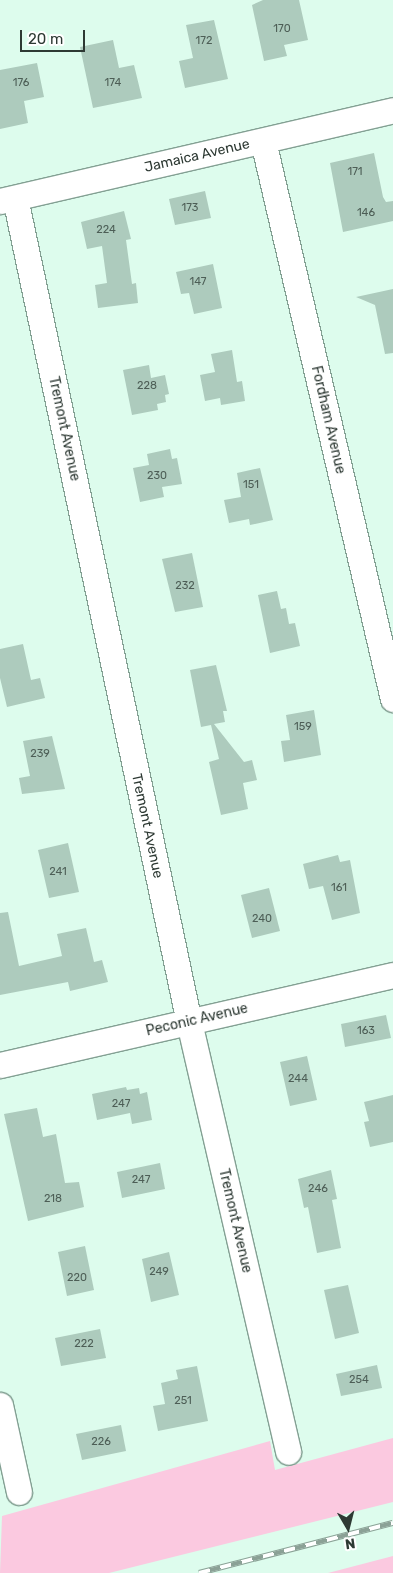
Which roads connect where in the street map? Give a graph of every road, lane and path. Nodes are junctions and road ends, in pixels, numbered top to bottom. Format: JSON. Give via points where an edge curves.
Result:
{"nodes":[{"id":1,"x":393,"y":110,"type":"edge"},
{"id":2,"x":263,"y":141,"type":"junction"},
{"id":3,"x":8,"y":199,"type":"edge"},
{"id":4,"x":393,"y":699,"type":"edge"},
{"id":5,"x":393,"y":975,"type":"edge"},
{"id":6,"x":189,"y":1022,"type":"junction"},
{"id":7,"x":0,"y":1065,"type":"edge"},
{"id":8,"x":0,"y":1405,"type":"edge"},
{"id":9,"x":288,"y":1452,"type":"dead end"},
{"id":10,"x":19,"y":1492,"type":"dead end"}],
"edges":[{"from":1,"to":2,"type":"street","name":"Jamaica Avenue"},
{"from":2,"to":3,"type":"street","name":"Jamaica Avenue"},
{"from":2,"to":4,"type":"street","name":"Fordham Avenue"},
{"from":3,"to":6,"type":"street","name":"Tremont Avenue"},
{"from":5,"to":6,"type":"street","name":"Peconic Avenue"},
{"from":6,"to":7,"type":"street","name":"Peconic Avenue"},
{"from":6,"to":9,"type":"street","name":"Tremont Avenue"},
{"from":8,"to":10,"type":"street"}]}
